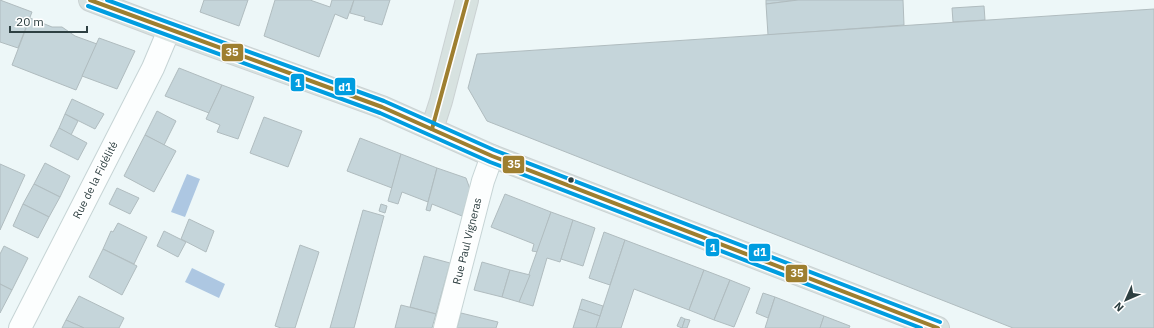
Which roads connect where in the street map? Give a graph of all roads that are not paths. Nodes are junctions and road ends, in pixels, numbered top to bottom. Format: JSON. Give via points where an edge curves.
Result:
{"nodes":[{"id":1,"x":90,"y":0,"type":"edge"},
{"id":2,"x":467,"y":0,"type":"edge"},
{"id":3,"x":169,"y":30,"type":"junction"},
{"id":4,"x":432,"y":129,"type":"junction"},
{"id":5,"x":492,"y":156,"type":"junction"},
{"id":6,"x":20,"y":328,"type":"edge"},
{"id":7,"x":445,"y":328,"type":"edge"},
{"id":8,"x":938,"y":328,"type":"edge"}],
"edges":[{"from":1,"to":3,"type":"main road"},
{"from":2,"to":4,"type":"main road"},
{"from":3,"to":4,"type":"main road","via":[[382,107]]},
{"from":3,"to":6,"type":"street","name":"Rue de la Fidélité","via":[[153,68]]},
{"from":4,"to":5,"type":"main road"},
{"from":5,"to":7,"type":"street","name":"Rue Paul Vigneras","via":[[483,180]]},
{"from":5,"to":8,"type":"main road"}]}
